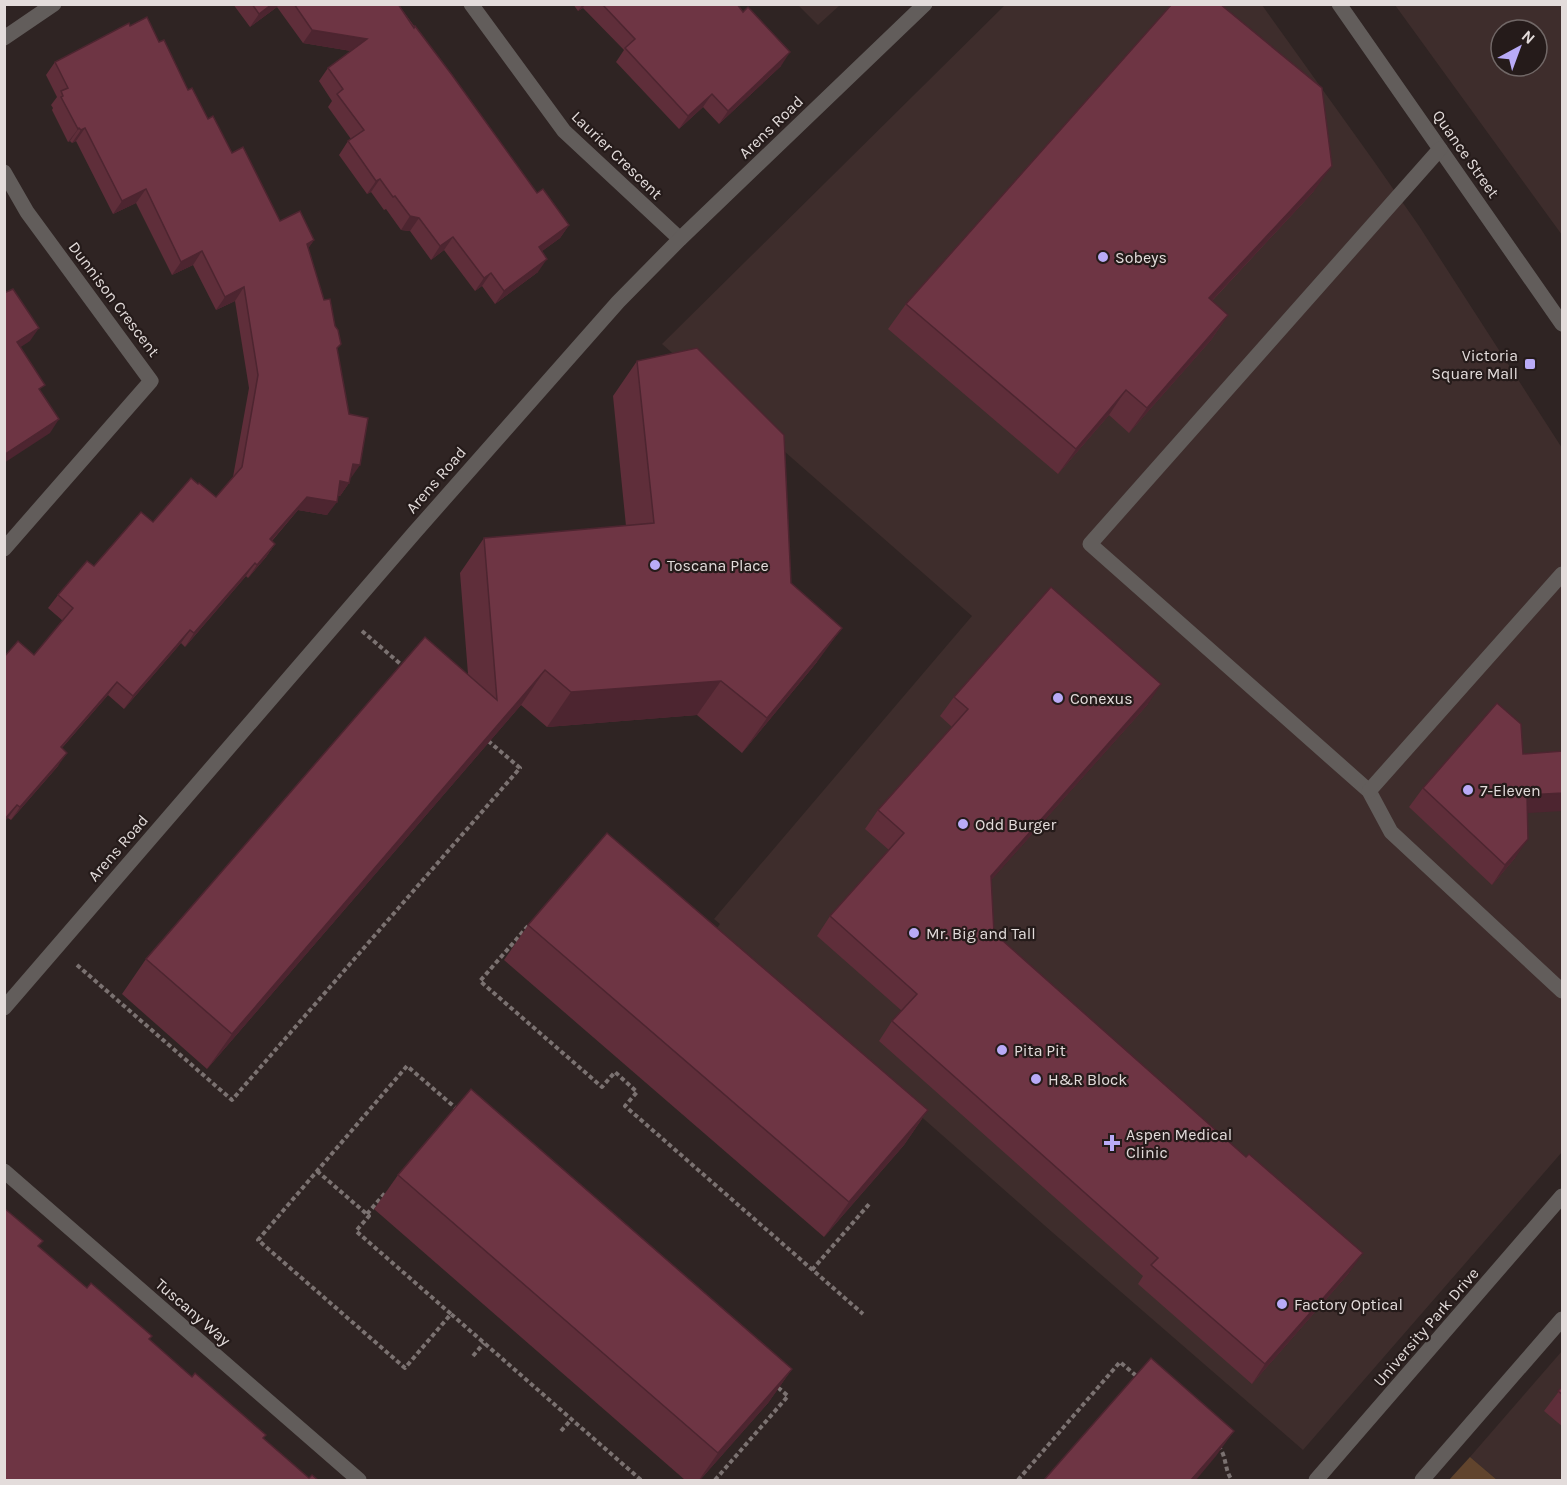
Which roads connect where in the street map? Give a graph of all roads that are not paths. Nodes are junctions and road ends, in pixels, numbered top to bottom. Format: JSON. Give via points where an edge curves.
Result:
{"nodes":[{"id":1,"x":54,"y":4,"type":"edge"},
{"id":2,"x":471,"y":4,"type":"edge"},
{"id":3,"x":925,"y":4,"type":"edge"},
{"id":4,"x":1339,"y":4,"type":"edge"},
{"id":5,"x":4,"y":38,"type":"edge"},
{"id":6,"x":1440,"y":149,"type":"junction"},
{"id":7,"x":4,"y":172,"type":"edge"},
{"id":8,"x":680,"y":239,"type":"junction"},
{"id":9,"x":1563,"y":324,"type":"edge"},
{"id":10,"x":4,"y":549,"type":"edge"},
{"id":11,"x":1563,"y":574,"type":"edge"},
{"id":12,"x":1369,"y":791,"type":"junction"},
{"id":13,"x":1563,"y":991,"type":"edge"},
{"id":14,"x":4,"y":1008,"type":"edge"},
{"id":15,"x":4,"y":1171,"type":"edge"},
{"id":16,"x":1563,"y":1196,"type":"edge"},
{"id":17,"x":1563,"y":1319,"type":"edge"},
{"id":18,"x":359,"y":1480,"type":"edge"},
{"id":19,"x":1316,"y":1480,"type":"edge"},
{"id":20,"x":1422,"y":1480,"type":"edge"}],
"edges":[{"from":1,"to":5,"type":"street"},
{"from":2,"to":8,"type":"street","name":"Laurier Crescent","via":[[564,131]]},
{"from":3,"to":8,"type":"street","name":"Arens Road"},
{"from":4,"to":6,"type":"street","name":"Quance Street"},
{"from":6,"to":9,"type":"street","name":"Quance Street"},
{"from":6,"to":12,"type":"street","via":[[1090,544]]},
{"from":7,"to":10,"type":"street","name":"Dunnison Crescent","via":[[27,212],[152,381]]},
{"from":8,"to":14,"type":"street","name":"Arens Road","via":[[618,302]]},
{"from":11,"to":12,"type":"street"},
{"from":12,"to":13,"type":"street","via":[[1391,832]]},
{"from":15,"to":18,"type":"street","name":"Tuscany Way"},
{"from":16,"to":19,"type":"street","name":"University Park Drive"},
{"from":17,"to":20,"type":"street"}]}
